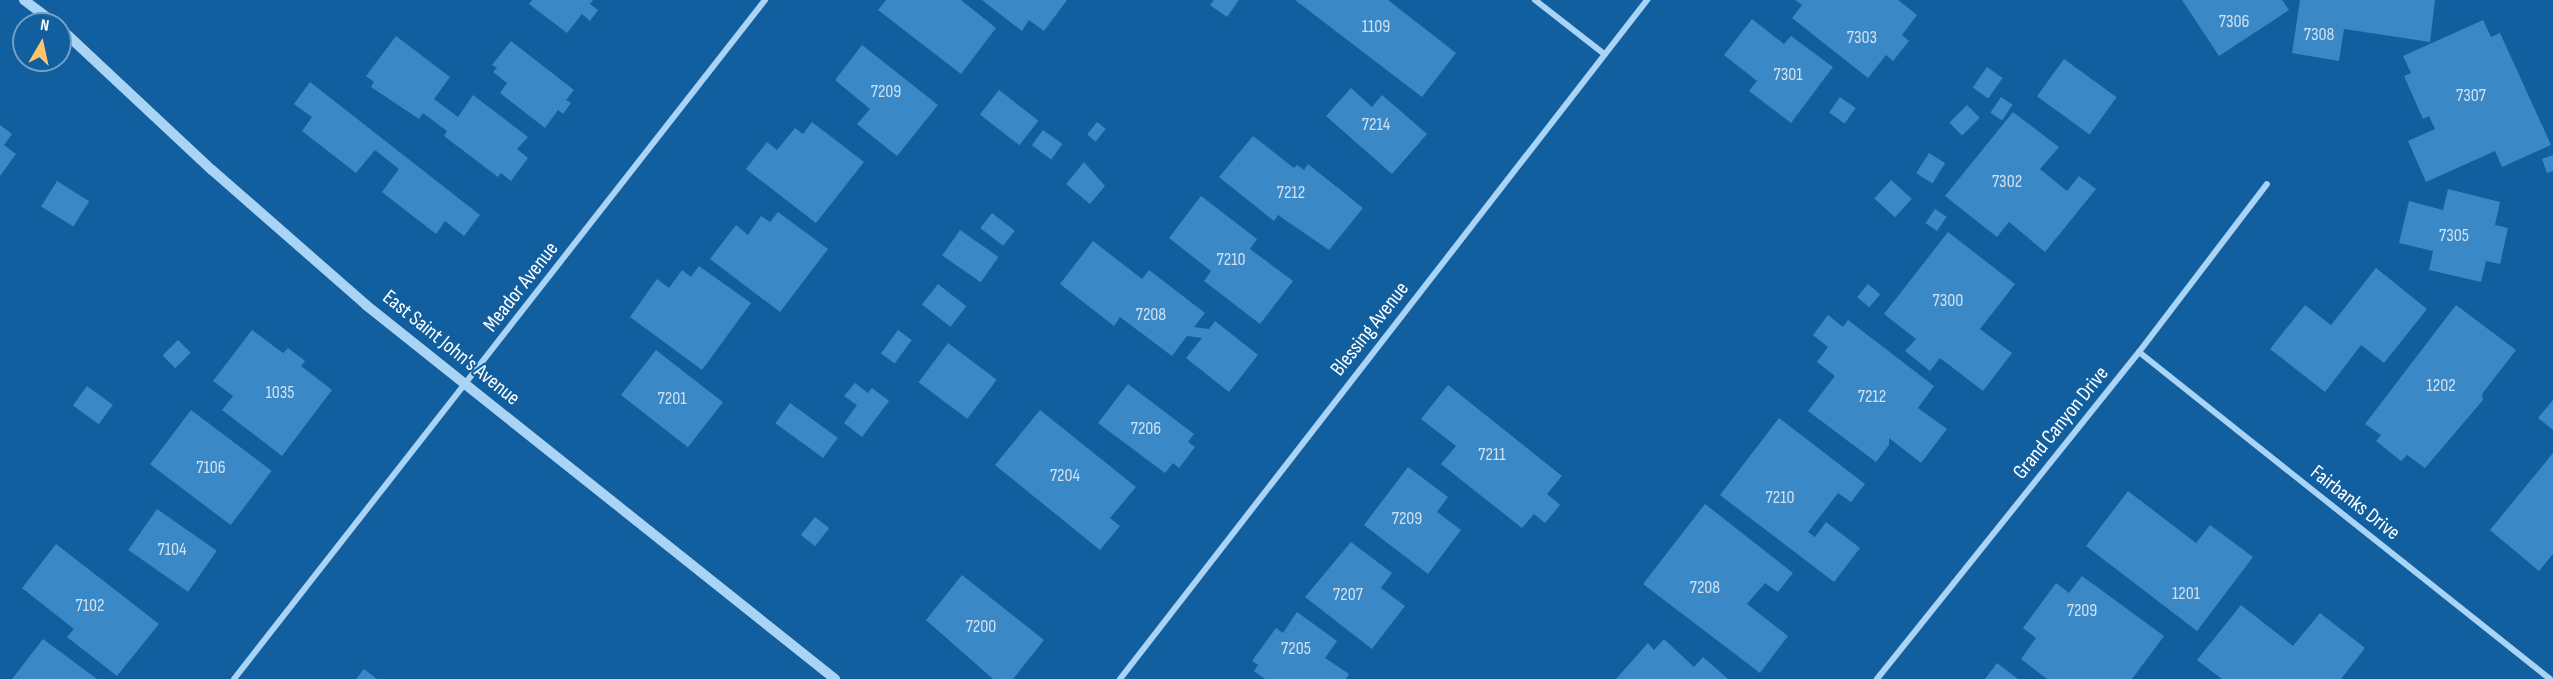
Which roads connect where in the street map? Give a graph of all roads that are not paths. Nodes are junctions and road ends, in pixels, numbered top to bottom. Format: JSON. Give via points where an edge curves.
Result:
{"nodes":[{"id":1,"x":24,"y":0,"type":"edge"},
{"id":2,"x":765,"y":0,"type":"edge"},
{"id":3,"x":1535,"y":0,"type":"edge"},
{"id":4,"x":1647,"y":0,"type":"edge"},
{"id":5,"x":40,"y":12,"type":"edge"},
{"id":6,"x":72,"y":39,"type":"edge"},
{"id":7,"x":1604,"y":54,"type":"junction"},
{"id":8,"x":2267,"y":184,"type":"dead end"},
{"id":9,"x":2139,"y":352,"type":"junction"},
{"id":10,"x":466,"y":384,"type":"junction"},
{"id":11,"x":234,"y":679,"type":"edge"},
{"id":12,"x":835,"y":679,"type":"edge"},
{"id":13,"x":1120,"y":679,"type":"edge"},
{"id":14,"x":1877,"y":679,"type":"edge"},
{"id":15,"x":2550,"y":679,"type":"edge"}],
"edges":[{"from":1,"to":5,"type":"street"},
{"from":2,"to":10,"type":"street","name":"Meador Avenue"},
{"from":3,"to":7,"type":"street"},
{"from":4,"to":7,"type":"street","name":"Blessing Avenue"},
{"from":6,"to":10,"type":"street","name":"East Saint John's Avenue","via":[[212,170],[366,305]]},
{"from":7,"to":13,"type":"street","name":"Blessing Avenue"},
{"from":8,"to":9,"type":"street","name":"Grand Canyon Drive"},
{"from":9,"to":14,"type":"street","name":"Grand Canyon Drive"},
{"from":9,"to":15,"type":"street","name":"Fairbanks Drive"},
{"from":10,"to":11,"type":"street","name":"Meador Avenue"},
{"from":10,"to":12,"type":"street","name":"East Saint John's Avenue"}]}
